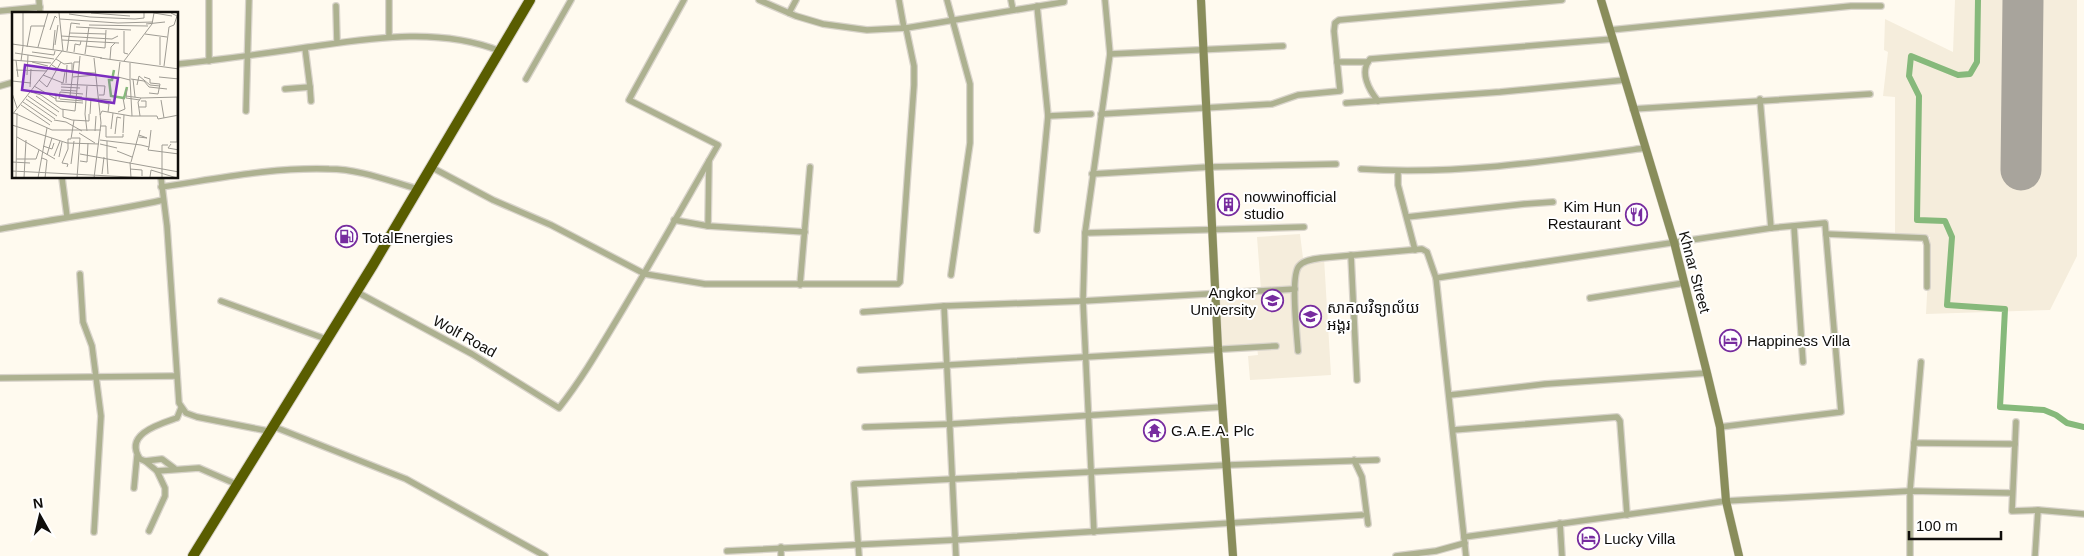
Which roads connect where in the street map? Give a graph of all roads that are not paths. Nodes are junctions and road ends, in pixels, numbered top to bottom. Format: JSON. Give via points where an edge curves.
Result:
{"nodes":[{"id":1,"x":40,"y":0,"type":"edge"},
{"id":2,"x":209,"y":0,"type":"edge"},
{"id":3,"x":249,"y":0,"type":"edge"},
{"id":4,"x":388,"y":0,"type":"edge"},
{"id":5,"x":530,"y":0,"type":"edge"},
{"id":6,"x":684,"y":0,"type":"edge"},
{"id":7,"x":759,"y":0,"type":"edge"},
{"id":8,"x":796,"y":0,"type":"edge"},
{"id":9,"x":899,"y":0,"type":"edge"},
{"id":10,"x":947,"y":0,"type":"edge"},
{"id":11,"x":1011,"y":0,"type":"edge"},
{"id":12,"x":1064,"y":0,"type":"edge"},
{"id":13,"x":1105,"y":0,"type":"edge"},
{"id":14,"x":1201,"y":0,"type":"edge"},
{"id":15,"x":1562,"y":0,"type":"edge"},
{"id":16,"x":1601,"y":0,"type":"edge"},
{"id":17,"x":567,"y":1,"type":"edge"},
{"id":18,"x":1490,"y":3,"type":"edge"},
{"id":19,"x":336,"y":6,"type":"dead end"},
{"id":20,"x":1038,"y":6,"type":"junction"},
{"id":21,"x":1881,"y":6,"type":"dead end"},
{"id":22,"x":0,"y":10,"type":"edge"},
{"id":23,"x":40,"y":10,"type":"edge"},
{"id":24,"x":1013,"y":10,"type":"junction"},
{"id":25,"x":789,"y":13,"type":"junction"},
{"id":26,"x":951,"y":19,"type":"junction"},
{"id":27,"x":905,"y":28,"type":"junction"},
{"id":28,"x":1610,"y":30,"type":"junction"},
{"id":29,"x":390,"y":37,"type":"junction"},
{"id":30,"x":1612,"y":39,"type":"junction"},
{"id":31,"x":337,"y":42,"type":"junction"},
{"id":32,"x":1283,"y":46,"type":"dead end"},
{"id":33,"x":305,"y":48,"type":"junction"},
{"id":34,"x":1204,"y":50,"type":"junction"},
{"id":35,"x":500,"y":51,"type":"junction"},
{"id":36,"x":1110,"y":54,"type":"junction"},
{"id":37,"x":247,"y":56,"type":"junction"},
{"id":38,"x":209,"y":61,"type":"junction"},
{"id":39,"x":1337,"y":62,"type":"junction"},
{"id":40,"x":1368,"y":62,"type":"junction"},
{"id":41,"x":179,"y":64,"type":"edge"},
{"id":42,"x":526,"y":79,"type":"dead end"},
{"id":43,"x":1625,"y":80,"type":"junction"},
{"id":44,"x":310,"y":87,"type":"junction"},
{"id":45,"x":285,"y":89,"type":"dead end"},
{"id":46,"x":1870,"y":94,"type":"dead end"},
{"id":47,"x":1760,"y":100,"type":"junction"},
{"id":48,"x":311,"y":101,"type":"dead end"},
{"id":49,"x":1378,"y":101,"type":"junction"},
{"id":50,"x":1346,"y":103,"type":"dead end"},
{"id":51,"x":1633,"y":108,"type":"junction"},
{"id":52,"x":1207,"y":109,"type":"junction"},
{"id":53,"x":246,"y":111,"type":"dead end"},
{"id":54,"x":1092,"y":114,"type":"dead end"},
{"id":55,"x":1101,"y":114,"type":"junction"},
{"id":56,"x":1048,"y":116,"type":"junction"},
{"id":57,"x":1645,"y":148,"type":"junction"},
{"id":58,"x":709,"y":160,"type":"junction"},
{"id":59,"x":1336,"y":164,"type":"dead end"},
{"id":60,"x":431,"y":167,"type":"junction"},
{"id":61,"x":1210,"y":167,"type":"junction"},
{"id":62,"x":810,"y":168,"type":"dead end"},
{"id":63,"x":1361,"y":169,"type":"dead end"},
{"id":64,"x":1398,"y":172,"type":"junction"},
{"id":65,"x":1092,"y":174,"type":"junction"},
{"id":66,"x":62,"y":179,"type":"edge"},
{"id":67,"x":160,"y":179,"type":"edge"},
{"id":68,"x":161,"y":187,"type":"junction"},
{"id":69,"x":418,"y":189,"type":"junction"},
{"id":70,"x":163,"y":200,"type":"junction"},
{"id":71,"x":1553,"y":202,"type":"dead end"},
{"id":72,"x":67,"y":216,"type":"junction"},
{"id":73,"x":1407,"y":217,"type":"junction"},
{"id":74,"x":674,"y":220,"type":"junction"},
{"id":75,"x":708,"y":226,"type":"junction"},
{"id":76,"x":1794,"y":227,"type":"junction"},
{"id":77,"x":1304,"y":228,"type":"dead end"},
{"id":78,"x":1771,"y":228,"type":"junction"},
{"id":79,"x":0,"y":229,"type":"edge"},
{"id":80,"x":1212,"y":229,"type":"junction"},
{"id":81,"x":1037,"y":230,"type":"dead end"},
{"id":82,"x":805,"y":232,"type":"junction"},
{"id":83,"x":1085,"y":233,"type":"junction"},
{"id":84,"x":1826,"y":234,"type":"junction"},
{"id":85,"x":1674,"y":242,"type":"junction"},
{"id":86,"x":1415,"y":250,"type":"junction"},
{"id":87,"x":1351,"y":255,"type":"junction"},
{"id":88,"x":80,"y":274,"type":"dead end"},
{"id":89,"x":645,"y":274,"type":"junction"},
{"id":90,"x":951,"y":275,"type":"dead end"},
{"id":91,"x":1436,"y":278,"type":"junction"},
{"id":92,"x":1684,"y":283,"type":"junction"},
{"id":93,"x":800,"y":285,"type":"junction"},
{"id":94,"x":1927,"y":287,"type":"dead end"},
{"id":95,"x":1295,"y":289,"type":"junction"},
{"id":96,"x":355,"y":292,"type":"junction"},
{"id":97,"x":1216,"y":293,"type":"junction"},
{"id":98,"x":1590,"y":298,"type":"dead end"},
{"id":99,"x":222,"y":301,"type":"dead end"},
{"id":100,"x":1083,"y":301,"type":"junction"},
{"id":101,"x":944,"y":306,"type":"junction"},
{"id":102,"x":863,"y":312,"type":"dead end"},
{"id":103,"x":326,"y":339,"type":"junction"},
{"id":104,"x":1276,"y":346,"type":"dead end"},
{"id":105,"x":1218,"y":348,"type":"junction"},
{"id":106,"x":1298,"y":351,"type":"dead end"},
{"id":107,"x":1084,"y":355,"type":"junction"},
{"id":108,"x":1803,"y":362,"type":"dead end"},
{"id":109,"x":1921,"y":362,"type":"dead end"},
{"id":110,"x":948,"y":364,"type":"junction"},
{"id":111,"x":860,"y":370,"type":"dead end"},
{"id":112,"x":1707,"y":373,"type":"junction"},
{"id":113,"x":96,"y":376,"type":"junction"},
{"id":114,"x":176,"y":376,"type":"junction"},
{"id":115,"x":0,"y":378,"type":"edge"},
{"id":116,"x":1358,"y":380,"type":"dead end"},
{"id":117,"x":1450,"y":395,"type":"junction"},
{"id":118,"x":181,"y":408,"type":"junction"},
{"id":119,"x":1222,"y":408,"type":"junction"},
{"id":120,"x":1087,"y":416,"type":"junction"},
{"id":121,"x":2016,"y":422,"type":"dead end"},
{"id":122,"x":951,"y":424,"type":"junction"},
{"id":123,"x":866,"y":427,"type":"dead end"},
{"id":124,"x":1720,"y":427,"type":"junction"},
{"id":125,"x":270,"y":428,"type":"junction"},
{"id":126,"x":1453,"y":430,"type":"junction"},
{"id":127,"x":1914,"y":443,"type":"junction"},
{"id":128,"x":2015,"y":444,"type":"junction"},
{"id":129,"x":138,"y":456,"type":"junction"},
{"id":130,"x":1354,"y":460,"type":"junction"},
{"id":131,"x":1377,"y":460,"type":"dead end"},
{"id":132,"x":145,"y":461,"type":"junction"},
{"id":133,"x":1228,"y":465,"type":"junction"},
{"id":134,"x":174,"y":468,"type":"junction"},
{"id":135,"x":157,"y":471,"type":"junction"},
{"id":136,"x":1091,"y":474,"type":"junction"},
{"id":137,"x":954,"y":479,"type":"junction"},
{"id":138,"x":236,"y":484,"type":"junction"},
{"id":139,"x":134,"y":488,"type":"dead end"},
{"id":140,"x":1910,"y":491,"type":"junction"},
{"id":141,"x":2012,"y":493,"type":"junction"},
{"id":142,"x":1726,"y":501,"type":"junction"},
{"id":143,"x":2038,"y":510,"type":"junction"},
{"id":144,"x":2084,"y":514,"type":"edge"},
{"id":145,"x":1362,"y":515,"type":"dead end"},
{"id":146,"x":1627,"y":516,"type":"junction"},
{"id":147,"x":1231,"y":523,"type":"junction"},
{"id":148,"x":1560,"y":523,"type":"junction"},
{"id":149,"x":1368,"y":524,"type":"dead end"},
{"id":150,"x":148,"y":531,"type":"dead end"},
{"id":151,"x":94,"y":532,"type":"dead end"},
{"id":152,"x":1094,"y":532,"type":"junction"},
{"id":153,"x":956,"y":540,"type":"junction"},
{"id":154,"x":1464,"y":540,"type":"junction"},
{"id":155,"x":858,"y":543,"type":"junction"},
{"id":156,"x":781,"y":548,"type":"junction"},
{"id":157,"x":727,"y":550,"type":"dead end"},
{"id":158,"x":193,"y":556,"type":"edge"},
{"id":159,"x":545,"y":556,"type":"edge"},
{"id":160,"x":781,"y":556,"type":"edge"},
{"id":161,"x":859,"y":556,"type":"edge"},
{"id":162,"x":956,"y":556,"type":"edge"},
{"id":163,"x":1233,"y":556,"type":"edge"},
{"id":164,"x":1396,"y":556,"type":"edge"},
{"id":165,"x":1466,"y":556,"type":"edge"},
{"id":166,"x":1562,"y":556,"type":"edge"},
{"id":167,"x":1739,"y":556,"type":"edge"},
{"id":168,"x":1910,"y":556,"type":"edge"},
{"id":169,"x":2035,"y":556,"type":"edge"}],
"edges":[{"from":1,"to":23,"type":"street"},
{"from":2,"to":38,"type":"street"},
{"from":3,"to":37,"type":"street"},
{"from":4,"to":29,"type":"street"},
{"from":5,"to":35,"type":"highway"},
{"from":6,"to":58,"type":"street","via":[[629,100],[718,145]]},
{"from":7,"to":25,"type":"street"},
{"from":8,"to":25,"type":"street"},
{"from":9,"to":27,"type":"street"},
{"from":10,"to":26,"type":"street"},
{"from":11,"to":24,"type":"street"},
{"from":12,"to":20,"type":"street"},
{"from":13,"to":36,"type":"street"},
{"from":14,"to":34,"type":"street"},
{"from":15,"to":18,"type":"street"},
{"from":16,"to":28,"type":"street","name":"Khnar Street"},
{"from":17,"to":42,"type":"street"},
{"from":18,"to":39,"type":"street","via":[[1339,20],[1334,30]]},
{"from":19,"to":31,"type":"street"},
{"from":20,"to":24,"type":"street"},
{"from":20,"to":56,"type":"street"},
{"from":21,"to":28,"type":"street","via":[[1851,6]]},
{"from":22,"to":23,"type":"street"},
{"from":24,"to":26,"type":"street"},
{"from":25,"to":27,"type":"street","via":[[823,24],[854,29]]},
{"from":26,"to":27,"type":"street"},
{"from":26,"to":90,"type":"street","via":[[970,84],[970,143]]},
{"from":27,"to":93,"type":"street","via":[[914,66],[914,85],[900,282]]},
{"from":28,"to":30,"type":"street","name":"Khnar Street"},
{"from":29,"to":31,"type":"street"},
{"from":29,"to":35,"type":"street","via":[[428,37],[480,43]]},
{"from":30,"to":40,"type":"street","via":[[1370,59]]},
{"from":30,"to":43,"type":"street","name":"Khnar Street"},
{"from":31,"to":33,"type":"street"},
{"from":32,"to":34,"type":"street"},
{"from":33,"to":37,"type":"street"},
{"from":33,"to":44,"type":"street"},
{"from":34,"to":36,"type":"street"},
{"from":34,"to":52,"type":"street"},
{"from":35,"to":60,"type":"highway"},
{"from":36,"to":55,"type":"street"},
{"from":37,"to":38,"type":"street"},
{"from":37,"to":53,"type":"street"},
{"from":38,"to":41,"type":"street"},
{"from":39,"to":40,"type":"street"},
{"from":39,"to":52,"type":"street","via":[[1340,91],[1298,95],[1272,104]]},
{"from":40,"to":49,"type":"street","via":[[1365,69],[1368,86]]},
{"from":43,"to":49,"type":"street"},
{"from":43,"to":51,"type":"street","name":"Khnar Street"},
{"from":44,"to":45,"type":"street"},
{"from":44,"to":48,"type":"street"},
{"from":46,"to":47,"type":"street"},
{"from":47,"to":51,"type":"street"},
{"from":47,"to":78,"type":"street"},
{"from":49,"to":50,"type":"street"},
{"from":51,"to":57,"type":"street","name":"Khnar Street"},
{"from":52,"to":55,"type":"street"},
{"from":52,"to":61,"type":"street"},
{"from":54,"to":56,"type":"street"},
{"from":55,"to":65,"type":"street"},
{"from":56,"to":81,"type":"street"},
{"from":57,"to":64,"type":"street","via":[[1564,159]]},
{"from":57,"to":85,"type":"street","name":"Khnar Street"},
{"from":58,"to":74,"type":"street"},
{"from":58,"to":75,"type":"street"},
{"from":59,"to":61,"type":"street"},
{"from":60,"to":69,"type":"highway"},
{"from":60,"to":89,"type":"street"},
{"from":61,"to":65,"type":"street"},
{"from":61,"to":80,"type":"street"},
{"from":62,"to":82,"type":"street"},
{"from":63,"to":64,"type":"street"},
{"from":64,"to":73,"type":"street","via":[[1398,185]]},
{"from":65,"to":83,"type":"street"},
{"from":66,"to":72,"type":"street"},
{"from":67,"to":68,"type":"street"},
{"from":68,"to":69,"type":"street","via":[[263,172],[329,169],[364,173]]},
{"from":68,"to":70,"type":"street"},
{"from":69,"to":96,"type":"highway"},
{"from":70,"to":72,"type":"street","via":[[119,210]]},
{"from":70,"to":114,"type":"street","via":[[168,232]]},
{"from":71,"to":73,"type":"street"},
{"from":72,"to":79,"type":"street"},
{"from":73,"to":86,"type":"street"},
{"from":74,"to":75,"type":"street"},
{"from":74,"to":89,"type":"street"},
{"from":75,"to":82,"type":"street"},
{"from":76,"to":78,"type":"street"},
{"from":76,"to":84,"type":"street","via":[[1825,223]]},
{"from":76,"to":108,"type":"street"},
{"from":77,"to":80,"type":"street"},
{"from":78,"to":85,"type":"street"},
{"from":80,"to":83,"type":"street"},
{"from":80,"to":97,"type":"street"},
{"from":82,"to":93,"type":"street"},
{"from":83,"to":100,"type":"street"},
{"from":84,"to":94,"type":"street","via":[[1924,238],[1927,245]]},
{"from":84,"to":124,"type":"street","via":[[1841,412]]},
{"from":85,"to":91,"type":"street"},
{"from":85,"to":92,"type":"street","name":"Khnar Street"},
{"from":86,"to":87,"type":"street"},
{"from":86,"to":91,"type":"street","via":[[1427,252]]},
{"from":87,"to":95,"type":"street","via":[[1306,261],[1296,272]]},
{"from":87,"to":116,"type":"street"},
{"from":88,"to":113,"type":"street","via":[[83,322],[92,346]]},
{"from":89,"to":93,"type":"street","via":[[705,284]]},
{"from":89,"to":96,"type":"street","name":"Wolf Road","via":[[578,384],[559,408],[472,354]]},
{"from":91,"to":117,"type":"street"},
{"from":92,"to":98,"type":"street"},
{"from":92,"to":112,"type":"street","name":"Khnar Street"},
{"from":95,"to":97,"type":"street"},
{"from":95,"to":106,"type":"street"},
{"from":96,"to":103,"type":"highway"},
{"from":97,"to":100,"type":"street"},
{"from":97,"to":105,"type":"street"},
{"from":99,"to":103,"type":"street"},
{"from":100,"to":101,"type":"street"},
{"from":100,"to":107,"type":"street"},
{"from":101,"to":102,"type":"street"},
{"from":101,"to":110,"type":"street"},
{"from":103,"to":125,"type":"highway"},
{"from":104,"to":105,"type":"street"},
{"from":105,"to":107,"type":"street"},
{"from":105,"to":119,"type":"street"},
{"from":107,"to":110,"type":"street"},
{"from":107,"to":120,"type":"street"},
{"from":109,"to":127,"type":"street"},
{"from":110,"to":111,"type":"street"},
{"from":110,"to":122,"type":"street"},
{"from":112,"to":117,"type":"street","via":[[1545,384]]},
{"from":112,"to":124,"type":"street","name":"Khnar Street"},
{"from":113,"to":114,"type":"street"},
{"from":113,"to":115,"type":"street"},
{"from":113,"to":151,"type":"street","via":[[101,430]]},
{"from":114,"to":118,"type":"street"},
{"from":117,"to":126,"type":"street"},
{"from":118,"to":125,"type":"street","via":[[197,417]]},
{"from":118,"to":129,"type":"street","via":[[177,418],[140,435],[137,440]]},
{"from":119,"to":120,"type":"street"},
{"from":119,"to":133,"type":"street"},
{"from":120,"to":122,"type":"street"},
{"from":120,"to":136,"type":"street"},
{"from":121,"to":128,"type":"street"},
{"from":122,"to":123,"type":"street"},
{"from":122,"to":137,"type":"street"},
{"from":124,"to":142,"type":"street","name":"Khnar Street"},
{"from":125,"to":138,"type":"highway"},
{"from":125,"to":159,"type":"street","via":[[406,479]]},
{"from":126,"to":146,"type":"street","via":[[1617,417],[1620,420]]},
{"from":126,"to":154,"type":"street"},
{"from":127,"to":128,"type":"street"},
{"from":127,"to":140,"type":"street"},
{"from":128,"to":141,"type":"street"},
{"from":129,"to":132,"type":"street"},
{"from":129,"to":139,"type":"street"},
{"from":130,"to":131,"type":"street"},
{"from":130,"to":133,"type":"street"},
{"from":130,"to":149,"type":"street","via":[[1362,477]]},
{"from":132,"to":134,"type":"street","via":[[162,459]]},
{"from":132,"to":135,"type":"street"},
{"from":133,"to":136,"type":"street"},
{"from":133,"to":147,"type":"street"},
{"from":134,"to":135,"type":"street"},
{"from":134,"to":138,"type":"street","via":[[199,468]]},
{"from":135,"to":150,"type":"street","via":[[165,496]]},
{"from":136,"to":137,"type":"street"},
{"from":136,"to":152,"type":"street"},
{"from":137,"to":153,"type":"street"},
{"from":137,"to":155,"type":"street","via":[[854,484]]},
{"from":138,"to":158,"type":"highway"},
{"from":140,"to":141,"type":"street"},
{"from":140,"to":142,"type":"street"},
{"from":140,"to":168,"type":"street"},
{"from":141,"to":143,"type":"street","via":[[2012,511]]},
{"from":142,"to":146,"type":"street"},
{"from":142,"to":167,"type":"street","name":"Khnar Street"},
{"from":143,"to":144,"type":"street"},
{"from":143,"to":169,"type":"street"},
{"from":145,"to":147,"type":"street"},
{"from":146,"to":148,"type":"street"},
{"from":147,"to":152,"type":"street"},
{"from":147,"to":163,"type":"street"},
{"from":148,"to":154,"type":"street"},
{"from":148,"to":166,"type":"street"},
{"from":152,"to":153,"type":"street"},
{"from":153,"to":155,"type":"street"},
{"from":153,"to":162,"type":"street"},
{"from":154,"to":164,"type":"street","via":[[1436,551]]},
{"from":154,"to":165,"type":"street"},
{"from":155,"to":156,"type":"street"},
{"from":155,"to":161,"type":"street"},
{"from":156,"to":157,"type":"street"},
{"from":156,"to":160,"type":"street"}]}
